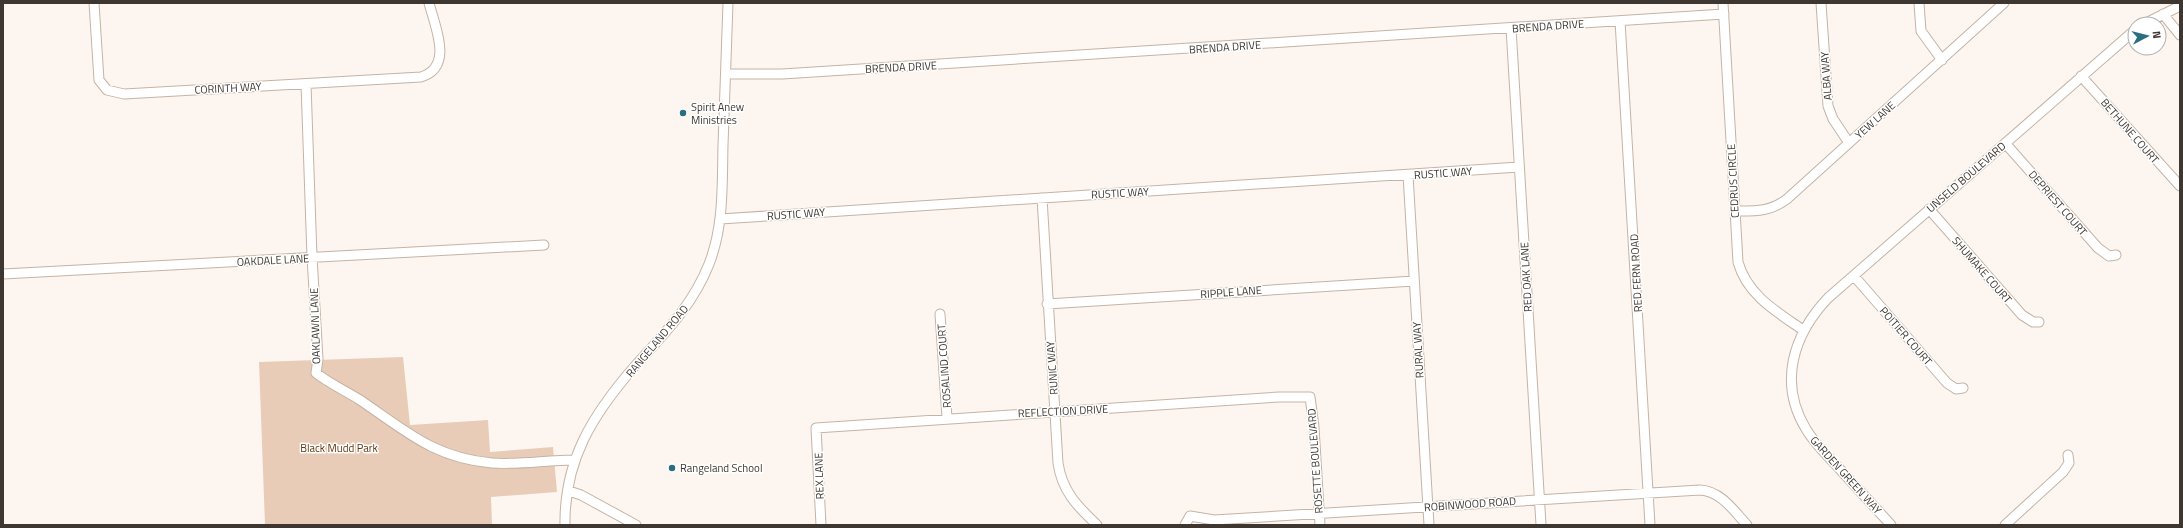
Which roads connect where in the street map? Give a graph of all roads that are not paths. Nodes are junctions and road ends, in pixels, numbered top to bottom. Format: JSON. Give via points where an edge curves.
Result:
{"nodes":[{"id":1,"x":94,"y":3,"type":"edge"},
{"id":2,"x":429,"y":3,"type":"edge"},
{"id":3,"x":728,"y":3,"type":"edge"},
{"id":4,"x":1723,"y":3,"type":"edge"},
{"id":5,"x":1821,"y":3,"type":"edge"},
{"id":6,"x":1919,"y":3,"type":"edge"},
{"id":7,"x":2004,"y":3,"type":"edge"},
{"id":8,"x":2180,"y":6,"type":"edge"},
{"id":9,"x":1724,"y":14,"type":"junction"},
{"id":10,"x":2163,"y":14,"type":"junction"},
{"id":11,"x":2159,"y":16,"type":"edge"},
{"id":12,"x":1620,"y":21,"type":"junction"},
{"id":13,"x":1511,"y":28,"type":"junction"},
{"id":14,"x":2180,"y":35,"type":"edge"},
{"id":15,"x":2127,"y":37,"type":"edge"},
{"id":16,"x":1942,"y":60,"type":"junction"},
{"id":17,"x":726,"y":74,"type":"junction"},
{"id":18,"x":2081,"y":76,"type":"junction"},
{"id":19,"x":306,"y":84,"type":"junction"},
{"id":20,"x":1849,"y":143,"type":"junction"},
{"id":21,"x":2005,"y":143,"type":"junction"},
{"id":22,"x":1519,"y":168,"type":"junction"},
{"id":23,"x":1408,"y":175,"type":"junction"},
{"id":24,"x":2180,"y":186,"type":"edge"},
{"id":25,"x":1042,"y":198,"type":"junction"},
{"id":26,"x":1929,"y":209,"type":"junction"},
{"id":27,"x":1735,"y":211,"type":"junction"},
{"id":28,"x":720,"y":219,"type":"junction"},
{"id":29,"x":544,"y":245,"type":"dead end"},
{"id":30,"x":2116,"y":255,"type":"dead end"},
{"id":31,"x":312,"y":257,"type":"junction"},
{"id":32,"x":3,"y":274,"type":"edge"},
{"id":33,"x":1854,"y":276,"type":"junction"},
{"id":34,"x":1414,"y":281,"type":"junction"},
{"id":35,"x":1047,"y":304,"type":"junction"},
{"id":36,"x":940,"y":314,"type":"dead end"},
{"id":37,"x":2040,"y":322,"type":"dead end"},
{"id":38,"x":1803,"y":330,"type":"junction"},
{"id":39,"x":1963,"y":388,"type":"dead end"},
{"id":40,"x":1310,"y":397,"type":"joint"},
{"id":41,"x":1054,"y":411,"type":"junction"},
{"id":42,"x":947,"y":418,"type":"junction"},
{"id":43,"x":816,"y":428,"type":"joint"},
{"id":44,"x":2068,"y":455,"type":"dead end"},
{"id":45,"x":574,"y":460,"type":"junction"},
{"id":46,"x":569,"y":491,"type":"junction"},
{"id":47,"x":1649,"y":494,"type":"junction"},
{"id":48,"x":1539,"y":500,"type":"junction"},
{"id":49,"x":1428,"y":507,"type":"junction"},
{"id":50,"x":1319,"y":513,"type":"junction"},
{"id":51,"x":565,"y":525,"type":"edge"},
{"id":52,"x":636,"y":525,"type":"edge"},
{"id":53,"x":821,"y":525,"type":"edge"},
{"id":54,"x":1097,"y":525,"type":"edge"},
{"id":55,"x":1186,"y":525,"type":"edge"},
{"id":56,"x":1320,"y":525,"type":"edge"},
{"id":57,"x":1429,"y":525,"type":"edge"},
{"id":58,"x":1541,"y":525,"type":"edge"},
{"id":59,"x":1650,"y":525,"type":"edge"},
{"id":60,"x":1747,"y":525,"type":"edge"},
{"id":61,"x":1891,"y":525,"type":"edge"},
{"id":62,"x":2005,"y":525,"type":"edge"}],
"edges":[{"from":1,"to":19,"type":"street","name":"CORINTH WAY","via":[[98,75],[104,86],[112,92],[124,94]]},
{"from":2,"to":19,"type":"street","name":"CORINTH WAY","via":[[441,50],[440,61],[427,75],[416,78]]},
{"from":3,"to":17,"type":"street","name":"RANGELAND ROAD"},
{"from":4,"to":9,"type":"street","name":"CEDRUS CIRCLE"},
{"from":5,"to":20,"type":"street","name":"ALBA WAY","via":[[1828,106],[1833,119]]},
{"from":6,"to":16,"type":"street","via":[[1921,31]]},
{"from":7,"to":16,"type":"street","name":"YEW LANE"},
{"from":8,"to":10,"type":"street"},
{"from":9,"to":12,"type":"street","name":"BRENDA DRIVE"},
{"from":9,"to":27,"type":"street","name":"CEDRUS CIRCLE"},
{"from":10,"to":11,"type":"street"},
{"from":10,"to":14,"type":"street"},
{"from":12,"to":13,"type":"street","name":"BRENDA DRIVE"},
{"from":12,"to":47,"type":"street","name":"RED FERN ROAD"},
{"from":13,"to":17,"type":"street","name":"BRENDA DRIVE","via":[[790,74]]},
{"from":13,"to":22,"type":"street","name":"RED OAK LANE"},
{"from":15,"to":18,"type":"street","name":"UNSELD BOULEVARD"},
{"from":16,"to":20,"type":"street","name":"YEW LANE"},
{"from":17,"to":28,"type":"street","name":"RANGELAND ROAD"},
{"from":18,"to":21,"type":"street","name":"UNSELD BOULEVARD"},
{"from":18,"to":24,"type":"street","name":"BETHUNE COURT"},
{"from":19,"to":31,"type":"street","name":"OAKLAWN LANE"},
{"from":20,"to":27,"type":"street","name":"YEW LANE","via":[[1782,203],[1763,211]]},
{"from":21,"to":26,"type":"street","name":"UNSELD BOULEVARD"},
{"from":21,"to":30,"type":"street","name":"DEPRIEST COURT","via":[[2098,248],[2109,256]]},
{"from":22,"to":23,"type":"street","name":"RUSTIC WAY"},
{"from":22,"to":48,"type":"street","name":"RED OAK LANE"},
{"from":23,"to":25,"type":"street","name":"RUSTIC WAY"},
{"from":23,"to":34,"type":"street","name":"RURAL WAY"},
{"from":25,"to":28,"type":"street","name":"RUSTIC WAY"},
{"from":25,"to":35,"type":"street","name":"RUNIC WAY"},
{"from":26,"to":33,"type":"street","name":"UNSELD BOULEVARD"},
{"from":26,"to":37,"type":"street","name":"SHUMAKE COURT","via":[[2022,315],[2033,322]]},
{"from":27,"to":38,"type":"street","name":"CEDRUS CIRCLE","via":[[1738,262],[1746,282],[1772,310]]},
{"from":28,"to":45,"type":"street","name":"RANGELAND ROAD","via":[[710,259],[695,293],[670,328],[606,402]]},
{"from":29,"to":31,"type":"street","name":"OAKDALE LANE"},
{"from":31,"to":32,"type":"street","name":"OAKDALE LANE"},
{"from":31,"to":45,"type":"street","name":"OAKLAWN LANE","via":[[318,359],[316,373],[422,443],[454,456],[486,462]]},
{"from":33,"to":38,"type":"street","name":"UNSELD BOULEVARD","via":[[1819,308]]},
{"from":33,"to":39,"type":"street","name":"POITIER COURT","via":[[1947,383],[1956,389]]},
{"from":34,"to":35,"type":"street","name":"RIPPLE LANE"},
{"from":34,"to":49,"type":"street","name":"RURAL WAY"},
{"from":35,"to":41,"type":"street","name":"RUNIC WAY"},
{"from":36,"to":42,"type":"street","name":"ROSALIND COURT"},
{"from":38,"to":61,"type":"street","name":"GARDEN GREEN WAY","via":[[1794,355],[1792,370],[1793,393],[1801,419],[1822,449]]},
{"from":40,"to":41,"type":"street","name":"REFLECTION DRIVE"},
{"from":40,"to":50,"type":"street","name":"ROSETTE BOULEVARD"},
{"from":41,"to":42,"type":"street","name":"REFLECTION DRIVE"},
{"from":41,"to":54,"type":"street","name":"RUNIC WAY","via":[[1061,478],[1073,502]]},
{"from":42,"to":43,"type":"street","name":"REFLECTION DRIVE"},
{"from":43,"to":53,"type":"street","name":"REX LANE"},
{"from":44,"to":62,"type":"street","via":[[2069,463],[2063,472]]},
{"from":45,"to":46,"type":"street","name":"RANGELAND ROAD"},
{"from":46,"to":51,"type":"street","name":"RANGELAND ROAD"},
{"from":46,"to":52,"type":"street"},
{"from":47,"to":48,"type":"street","name":"ROBINWOOD ROAD"},
{"from":47,"to":59,"type":"street","name":"RED FERN ROAD"},
{"from":47,"to":60,"type":"street","name":"ROBINWOOD ROAD","via":[[1700,490],[1712,492],[1727,503]]},
{"from":48,"to":49,"type":"street","name":"ROBINWOOD ROAD"},
{"from":48,"to":58,"type":"street","name":"RED OAK LANE"},
{"from":49,"to":50,"type":"street","name":"ROBINWOOD ROAD"},
{"from":49,"to":57,"type":"street","name":"RURAL WAY"},
{"from":50,"to":55,"type":"street","name":"ROBINWOOD ROAD","via":[[1214,520],[1190,516]]},
{"from":50,"to":56,"type":"street","name":"ROSETTE BOULEVARD"}]}
